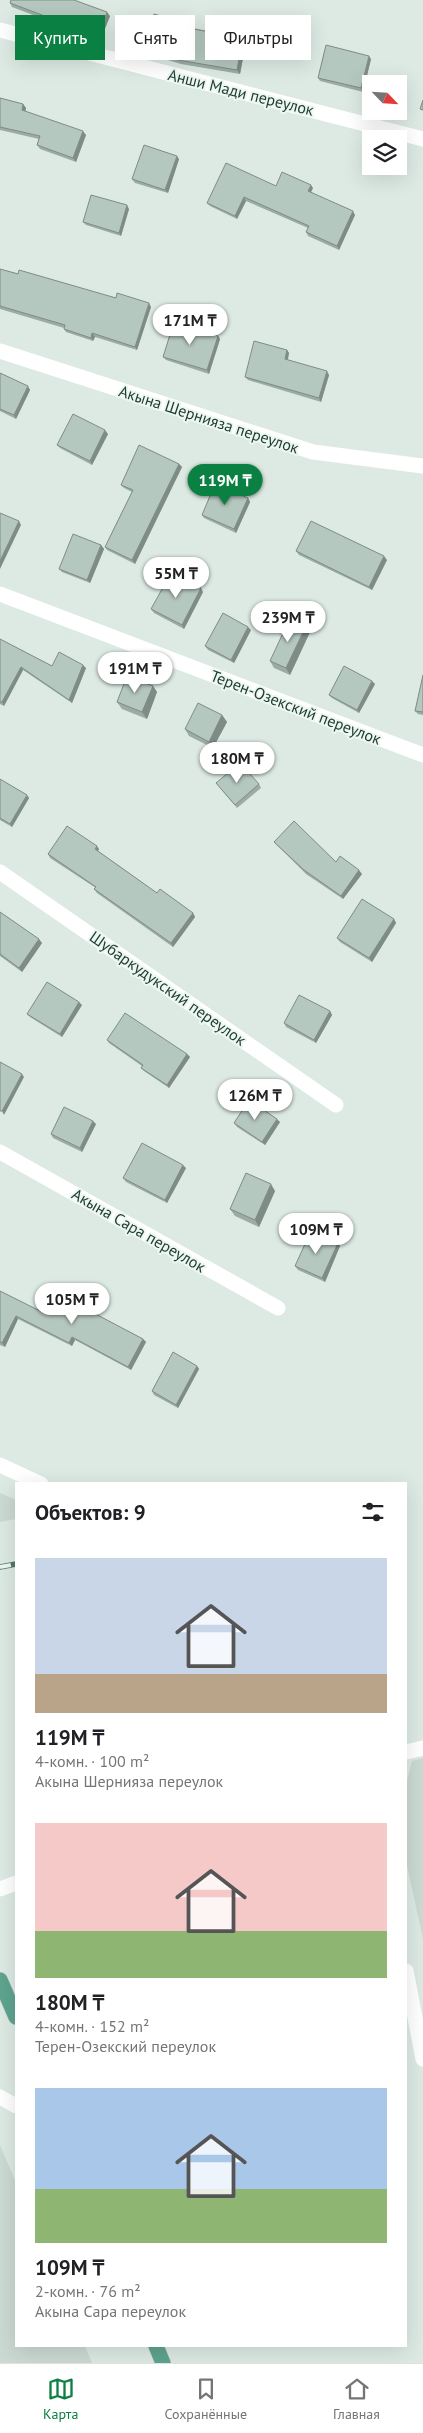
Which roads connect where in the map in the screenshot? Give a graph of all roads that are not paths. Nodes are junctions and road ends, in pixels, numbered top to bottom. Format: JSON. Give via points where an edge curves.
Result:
{"nodes":[{"id":1,"x":0,"y":30,"type":"edge"},
{"id":2,"x":423,"y":139,"type":"edge"},
{"id":3,"x":0,"y":351,"type":"edge"},
{"id":4,"x":423,"y":466,"type":"edge"},
{"id":5,"x":0,"y":594,"type":"edge"},
{"id":6,"x":423,"y":755,"type":"edge"},
{"id":7,"x":0,"y":872,"type":"edge"},
{"id":8,"x":336,"y":1105,"type":"dead end"},
{"id":9,"x":0,"y":1152,"type":"edge"},
{"id":10,"x":278,"y":1308,"type":"dead end"},
{"id":11,"x":0,"y":1465,"type":"edge"},
{"id":12,"x":37,"y":1482,"type":"edge"},
{"id":13,"x":423,"y":1748,"type":"edge"},
{"id":14,"x":407,"y":1752,"type":"edge"},
{"id":15,"x":15,"y":1883,"type":"edge"},
{"id":16,"x":0,"y":1889,"type":"edge"},
{"id":17,"x":407,"y":1976,"type":"edge"},
{"id":18,"x":0,"y":1980,"type":"edge"},
{"id":19,"x":15,"y":2015,"type":"edge"},
{"id":20,"x":423,"y":2058,"type":"edge"},
{"id":21,"x":0,"y":2097,"type":"edge"},
{"id":22,"x":15,"y":2105,"type":"edge"},
{"id":23,"x":156,"y":2347,"type":"edge"},
{"id":24,"x":163,"y":2363,"type":"edge"}],
"edges":[{"from":1,"to":2,"type":"street","name":"Анши Мади переулок"},
{"from":3,"to":4,"type":"street","name":"Акына Шернияза переулок","via":[[313,452]]},
{"from":5,"to":6,"type":"street","name":"Терен-Озекский переулок"},
{"from":7,"to":8,"type":"street","name":"Шубаркудукский переулок"},
{"from":9,"to":10,"type":"street","name":"Акына Сара переулок"},
{"from":11,"to":12,"type":"street"},
{"from":13,"to":14,"type":"street"},
{"from":15,"to":16,"type":"street"},
{"from":17,"to":20,"type":"street"},
{"from":18,"to":19,"type":"main road"},
{"from":21,"to":22,"type":"street"},
{"from":23,"to":24,"type":"main road"}]}
